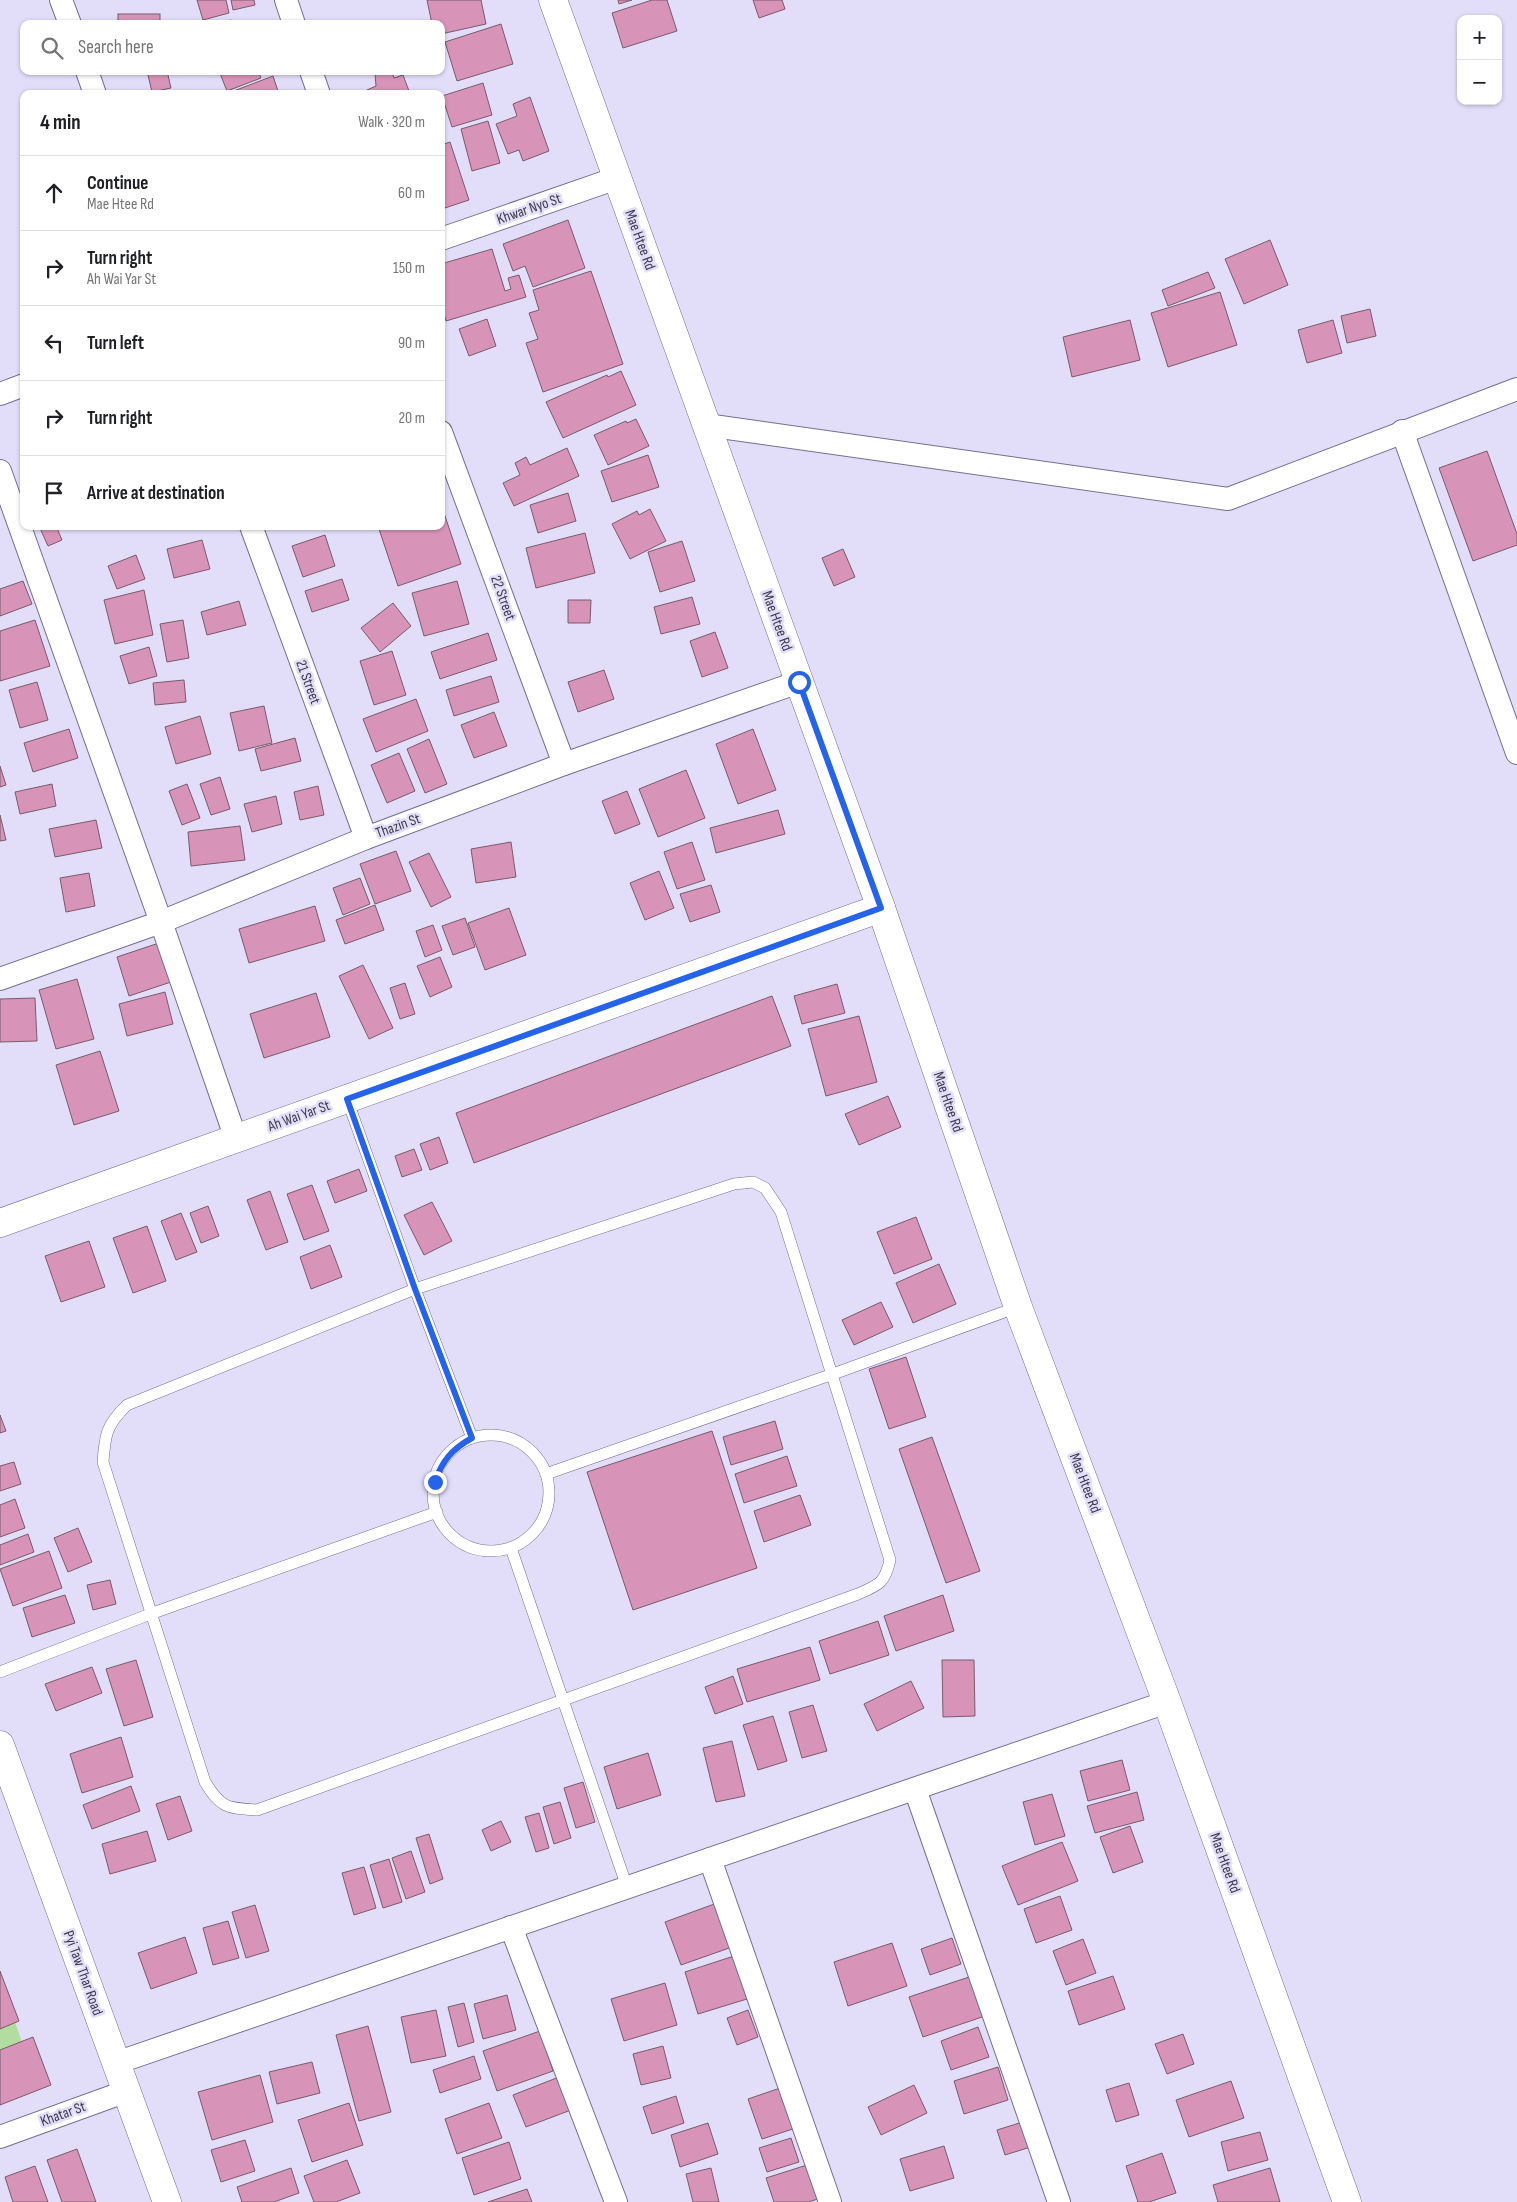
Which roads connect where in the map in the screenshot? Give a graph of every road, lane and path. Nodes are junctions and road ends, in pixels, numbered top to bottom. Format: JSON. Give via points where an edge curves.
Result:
{"nodes":[{"id":1,"x":62,"y":0,"type":"edge"},
{"id":2,"x":286,"y":0,"type":"edge"},
{"id":3,"x":553,"y":0,"type":"edge"},
{"id":4,"x":69,"y":20,"type":"edge"},
{"id":5,"x":293,"y":20,"type":"edge"},
{"id":6,"x":88,"y":75,"type":"edge"},
{"id":7,"x":312,"y":75,"type":"edge"},
{"id":8,"x":94,"y":90,"type":"edge"},
{"id":9,"x":318,"y":90,"type":"edge"},
{"id":10,"x":617,"y":178,"type":"junction"},
{"id":11,"x":445,"y":238,"type":"edge"},
{"id":12,"x":20,"y":386,"type":"edge"},
{"id":13,"x":1517,"y":390,"type":"edge"},
{"id":14,"x":0,"y":394,"type":"edge"},
{"id":15,"x":706,"y":426,"type":"junction"},
{"id":16,"x":1402,"y":431,"type":"junction"},
{"id":17,"x":445,"y":443,"type":"edge"},
{"id":18,"x":0,"y":471,"type":"edge"},
{"id":19,"x":20,"y":527,"type":"edge"},
{"id":20,"x":21,"y":530,"type":"edge"},
{"id":21,"x":252,"y":530,"type":"edge"},
{"id":22,"x":799,"y":682,"type":"junction"},
{"id":23,"x":1517,"y":753,"type":"edge"},
{"id":24,"x":564,"y":764,"type":"junction"},
{"id":25,"x":366,"y":838,"type":"junction"},
{"id":26,"x":881,"y":908,"type":"junction"},
{"id":27,"x":161,"y":922,"type":"junction"},
{"id":28,"x":0,"y":979,"type":"edge"},
{"id":29,"x":347,"y":1099,"type":"junction"},
{"id":30,"x":236,"y":1138,"type":"junction"},
{"id":31,"x":0,"y":1222,"type":"edge"},
{"id":32,"x":415,"y":1289,"type":"junction"},
{"id":33,"x":1018,"y":1307,"type":"junction"},
{"id":34,"x":833,"y":1374,"type":"junction"},
{"id":35,"x":472,"y":1438,"type":"junction"},
{"id":36,"x":546,"y":1474,"type":"junction"},
{"id":37,"x":437,"y":1512,"type":"junction"},
{"id":38,"x":511,"y":1548,"type":"junction"},
{"id":39,"x":152,"y":1613,"type":"junction"},
{"id":40,"x":0,"y":1672,"type":"edge"},
{"id":41,"x":562,"y":1700,"type":"junction"},
{"id":42,"x":1167,"y":1702,"type":"junction"},
{"id":43,"x":0,"y":1745,"type":"edge"},
{"id":44,"x":915,"y":1788,"type":"junction"},
{"id":45,"x":710,"y":1859,"type":"junction"},
{"id":46,"x":628,"y":1887,"type":"junction"},
{"id":47,"x":511,"y":1927,"type":"junction"},
{"id":48,"x":116,"y":2063,"type":"junction"},
{"id":49,"x":126,"y":2092,"type":"junction"},
{"id":50,"x":0,"y":2137,"type":"edge"},
{"id":51,"x":167,"y":2202,"type":"edge"},
{"id":52,"x":616,"y":2202,"type":"edge"},
{"id":53,"x":830,"y":2202,"type":"edge"},
{"id":54,"x":1059,"y":2202,"type":"edge"},
{"id":55,"x":1347,"y":2202,"type":"edge"}],
"edges":[{"from":1,"to":4,"type":"street"},
{"from":2,"to":5,"type":"street"},
{"from":3,"to":10,"type":"street","name":"Mae Htee Rd"},
{"from":6,"to":8,"type":"street"},
{"from":7,"to":9,"type":"street"},
{"from":10,"to":11,"type":"street","name":"Khwar Nyo St"},
{"from":10,"to":15,"type":"street","name":"Mae Htee Rd"},
{"from":12,"to":14,"type":"street"},
{"from":13,"to":16,"type":"street"},
{"from":15,"to":16,"type":"street","via":[[1228,499]]},
{"from":15,"to":22,"type":"street","name":"Mae Htee Rd"},
{"from":16,"to":23,"type":"street"},
{"from":17,"to":24,"type":"street","name":"22 Street"},
{"from":18,"to":19,"type":"street"},
{"from":20,"to":27,"type":"street"},
{"from":21,"to":25,"type":"street","name":"21 Street"},
{"from":22,"to":24,"type":"street","name":"Thazin St"},
{"from":22,"to":26,"type":"street","name":"Mae Htee Rd"},
{"from":24,"to":25,"type":"street","name":"Thazin St"},
{"from":25,"to":27,"type":"street","name":"Thazin St"},
{"from":26,"to":29,"type":"street","name":"Ah Wai Yar St"},
{"from":26,"to":33,"type":"street","name":"Mae Htee Rd"},
{"from":27,"to":28,"type":"street","name":"Thazin St"},
{"from":27,"to":30,"type":"street"},
{"from":29,"to":30,"type":"street","name":"Ah Wai Yar St"},
{"from":29,"to":32,"type":"lane"},
{"from":30,"to":31,"type":"street","name":"Ah Wai Yar St"},
{"from":32,"to":34,"type":"lane","via":[[734,1184],[753,1182],[765,1188],[781,1212]]},
{"from":32,"to":35,"type":"lane"},
{"from":32,"to":39,"type":"lane","via":[[127,1405],[113,1418],[105,1438],[103,1462]]},
{"from":33,"to":34,"type":"lane"},
{"from":33,"to":42,"type":"street","name":"Mae Htee Rd"},
{"from":34,"to":36,"type":"lane"},
{"from":34,"to":41,"type":"lane","via":[[890,1560],[886,1575],[877,1586]]},
{"from":35,"to":36,"type":"lane","via":[[502,1436],[516,1441],[539,1460]]},
{"from":35,"to":37,"type":"lane","via":[[459,1445],[439,1468],[434,1497]]},
{"from":36,"to":38,"type":"lane","via":[[549,1488],[544,1518],[524,1541]]},
{"from":37,"to":38,"type":"lane","via":[[444,1526],[467,1545],[481,1550]]},
{"from":37,"to":39,"type":"lane"},
{"from":38,"to":41,"type":"lane"},
{"from":39,"to":40,"type":"lane"},
{"from":39,"to":41,"type":"lane","via":[[205,1782],[216,1800],[232,1808],[257,1810]]},
{"from":41,"to":46,"type":"lane"},
{"from":42,"to":44,"type":"street"},
{"from":42,"to":55,"type":"street","name":"Mae Htee Rd"},
{"from":43,"to":48,"type":"street","name":"Pyi Taw Thar Road"},
{"from":44,"to":45,"type":"street"},
{"from":44,"to":54,"type":"street"},
{"from":45,"to":46,"type":"street"},
{"from":45,"to":53,"type":"street"},
{"from":46,"to":47,"type":"street"},
{"from":47,"to":48,"type":"street"},
{"from":47,"to":52,"type":"street"},
{"from":48,"to":49,"type":"street","name":"Pyi Taw Thar Road"},
{"from":49,"to":50,"type":"street","name":"Khatar St"},
{"from":49,"to":51,"type":"street","name":"Pyi Taw Thar Road"}]}
